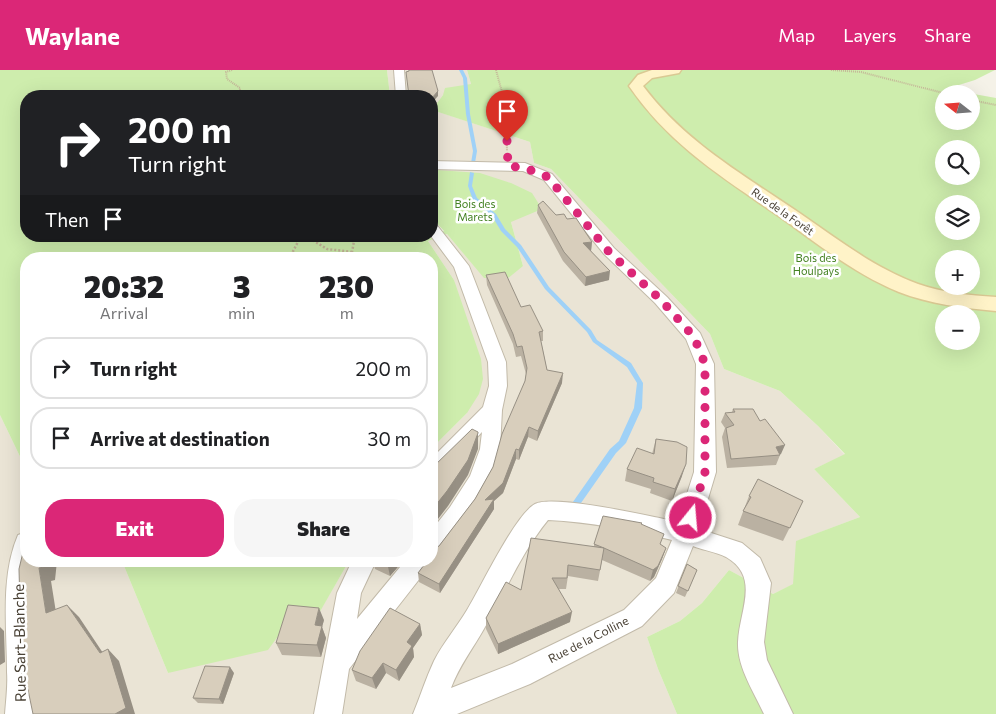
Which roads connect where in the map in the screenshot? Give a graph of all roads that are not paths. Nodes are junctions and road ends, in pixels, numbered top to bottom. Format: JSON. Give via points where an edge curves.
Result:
{"nodes":[{"id":1,"x":399,"y":70,"type":"edge"},
{"id":2,"x":674,"y":70,"type":"edge"},
{"id":3,"x":401,"y":90,"type":"edge"},
{"id":4,"x":438,"y":165,"type":"edge"},
{"id":5,"x":438,"y":237,"type":"edge"},
{"id":6,"x":996,"y":304,"type":"edge"},
{"id":7,"x":492,"y":410,"type":"junction"},
{"id":8,"x":438,"y":465,"type":"edge"},
{"id":9,"x":686,"y":534,"type":"junction"},
{"id":10,"x":438,"y":539,"type":"edge"},
{"id":11,"x":20,"y":567,"type":"edge"},
{"id":12,"x":361,"y":567,"type":"edge"},
{"id":13,"x":415,"y":567,"type":"edge"},
{"id":14,"x":339,"y":662,"type":"junction"},
{"id":15,"x":428,"y":712,"type":"edge"},
{"id":16,"x":19,"y":714,"type":"edge"},
{"id":17,"x":328,"y":714,"type":"edge"},
{"id":18,"x":779,"y":714,"type":"edge"}],
"edges":[{"from":1,"to":3,"type":"street"},
{"from":2,"to":6,"type":"main road","name":"Rue de la Forêt","via":[[647,75],[636,86],[689,146],[851,258],[896,283],[938,298]]},
{"from":4,"to":9,"type":"street","name":"Rue de la Colline","via":[[508,166],[525,168],[548,177],[609,252],[661,300],[694,337],[705,364],[705,472]]},
{"from":5,"to":7,"type":"street","via":[[461,266],[488,333],[497,362],[498,386]]},
{"from":7,"to":8,"type":"street"},
{"from":7,"to":10,"type":"street","via":[[490,448],[479,477],[463,506]]},
{"from":9,"to":15,"type":"street","name":"Rue de la Colline","via":[[664,585],[633,618],[520,674]]},
{"from":9,"to":15,"type":"street","via":[[637,522],[542,511],[522,535],[444,670]]},
{"from":9,"to":18,"type":"street","via":[[734,550],[752,565],[759,584],[751,642],[754,662]]},
{"from":11,"to":16,"type":"street","name":"Rue Sart-Blanche","via":[[17,582],[21,674]]},
{"from":12,"to":14,"type":"street","via":[[349,593]]},
{"from":13,"to":14,"type":"street"},
{"from":14,"to":17,"type":"street"}]}
